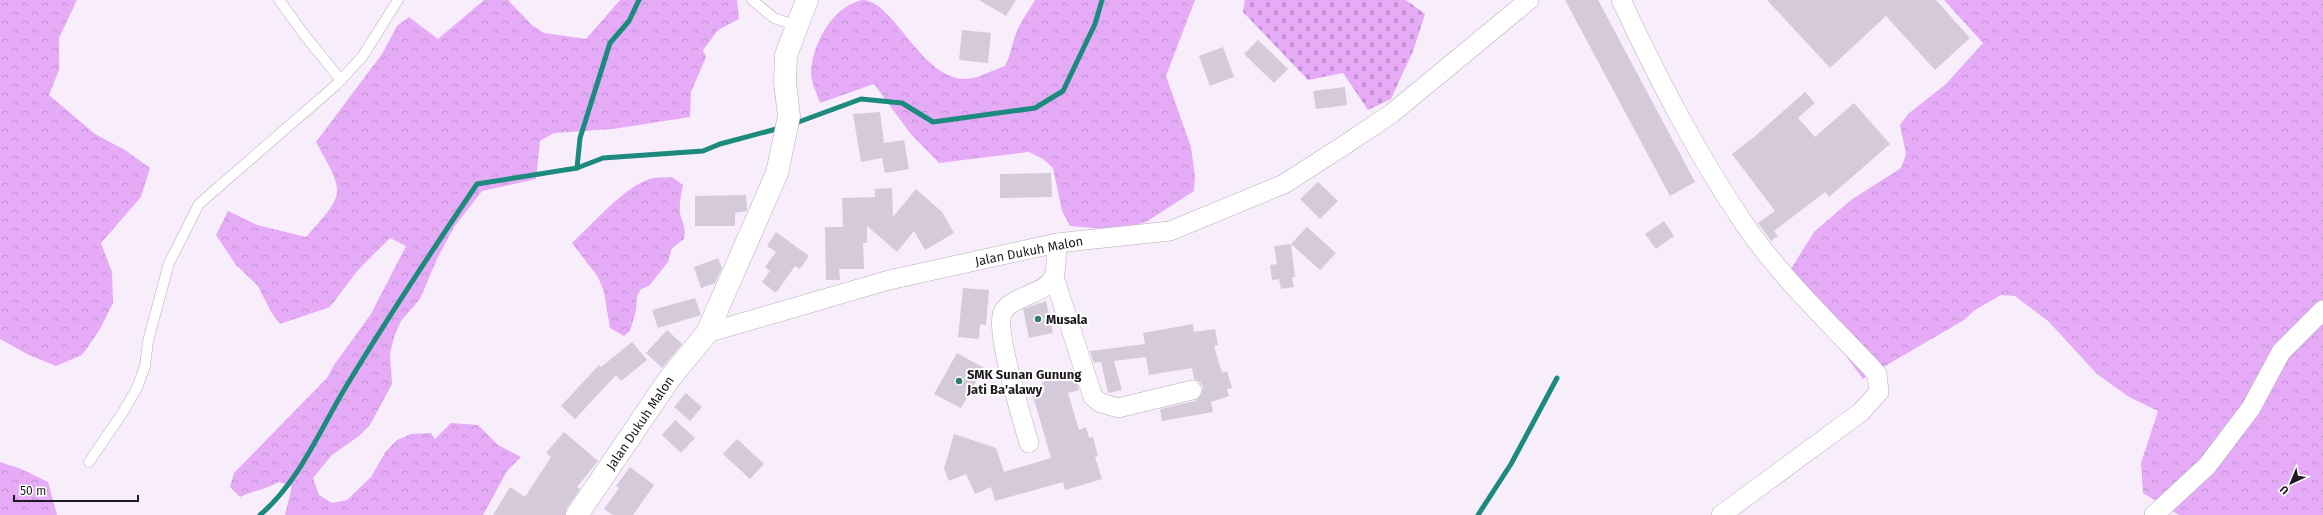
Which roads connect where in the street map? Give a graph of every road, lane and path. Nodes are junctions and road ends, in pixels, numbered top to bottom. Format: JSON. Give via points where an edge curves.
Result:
{"nodes":[{"id":1,"x":279,"y":0,"type":"edge"},
{"id":2,"x":398,"y":0,"type":"edge"},
{"id":3,"x":752,"y":0,"type":"edge"},
{"id":4,"x":807,"y":0,"type":"edge"},
{"id":5,"x":1529,"y":0,"type":"edge"},
{"id":6,"x":1620,"y":0,"type":"edge"},
{"id":7,"x":797,"y":26,"type":"junction"},
{"id":8,"x":341,"y":80,"type":"junction"},
{"id":9,"x":1057,"y":243,"type":"junction"},
{"id":10,"x":1054,"y":277,"type":"junction"},
{"id":11,"x":2323,"y":310,"type":"edge"},
{"id":12,"x":708,"y":334,"type":"junction"},
{"id":13,"x":1192,"y":390,"type":"dead end"},
{"id":14,"x":1029,"y":444,"type":"dead end"},
{"id":15,"x":89,"y":462,"type":"dead end"},
{"id":16,"x":577,"y":515,"type":"edge"},
{"id":17,"x":1721,"y":515,"type":"edge"},
{"id":18,"x":2154,"y":515,"type":"edge"}],
"edges":[{"from":1,"to":8,"type":"lane"},
{"from":2,"to":8,"type":"lane","via":[[362,57]]},
{"from":3,"to":7,"type":"lane","via":[[774,18]]},
{"from":4,"to":7,"type":"street","name":"Jalan Dukuh Malon"},
{"from":5,"to":9,"type":"street","name":"Jalan Dukuh Malon","via":[[1391,114],[1284,184],[1170,231]]},
{"from":6,"to":17,"type":"street","via":[[1685,131],[1744,223],[1771,258],[1877,374],[1879,392],[1861,412]]},
{"from":7,"to":12,"type":"street","name":"Jalan Dukuh Malon","via":[[786,55],[788,124],[777,173]]},
{"from":8,"to":15,"type":"lane","via":[[199,204],[169,263],[148,341],[145,366],[136,388]]},
{"from":9,"to":10,"type":"street"},
{"from":9,"to":12,"type":"street","name":"Jalan Dukuh Malon","via":[[889,280]]},
{"from":10,"to":13,"type":"street","via":[[1093,397],[1100,403],[1118,408]]},
{"from":10,"to":14,"type":"street","via":[[1046,286],[1007,306],[1000,319],[1013,387]]},
{"from":11,"to":18,"type":"street","via":[[2281,352],[2251,408],[2207,466]]},
{"from":12,"to":16,"type":"street","name":"Jalan Dukuh Malon","via":[[670,378]]}]}
